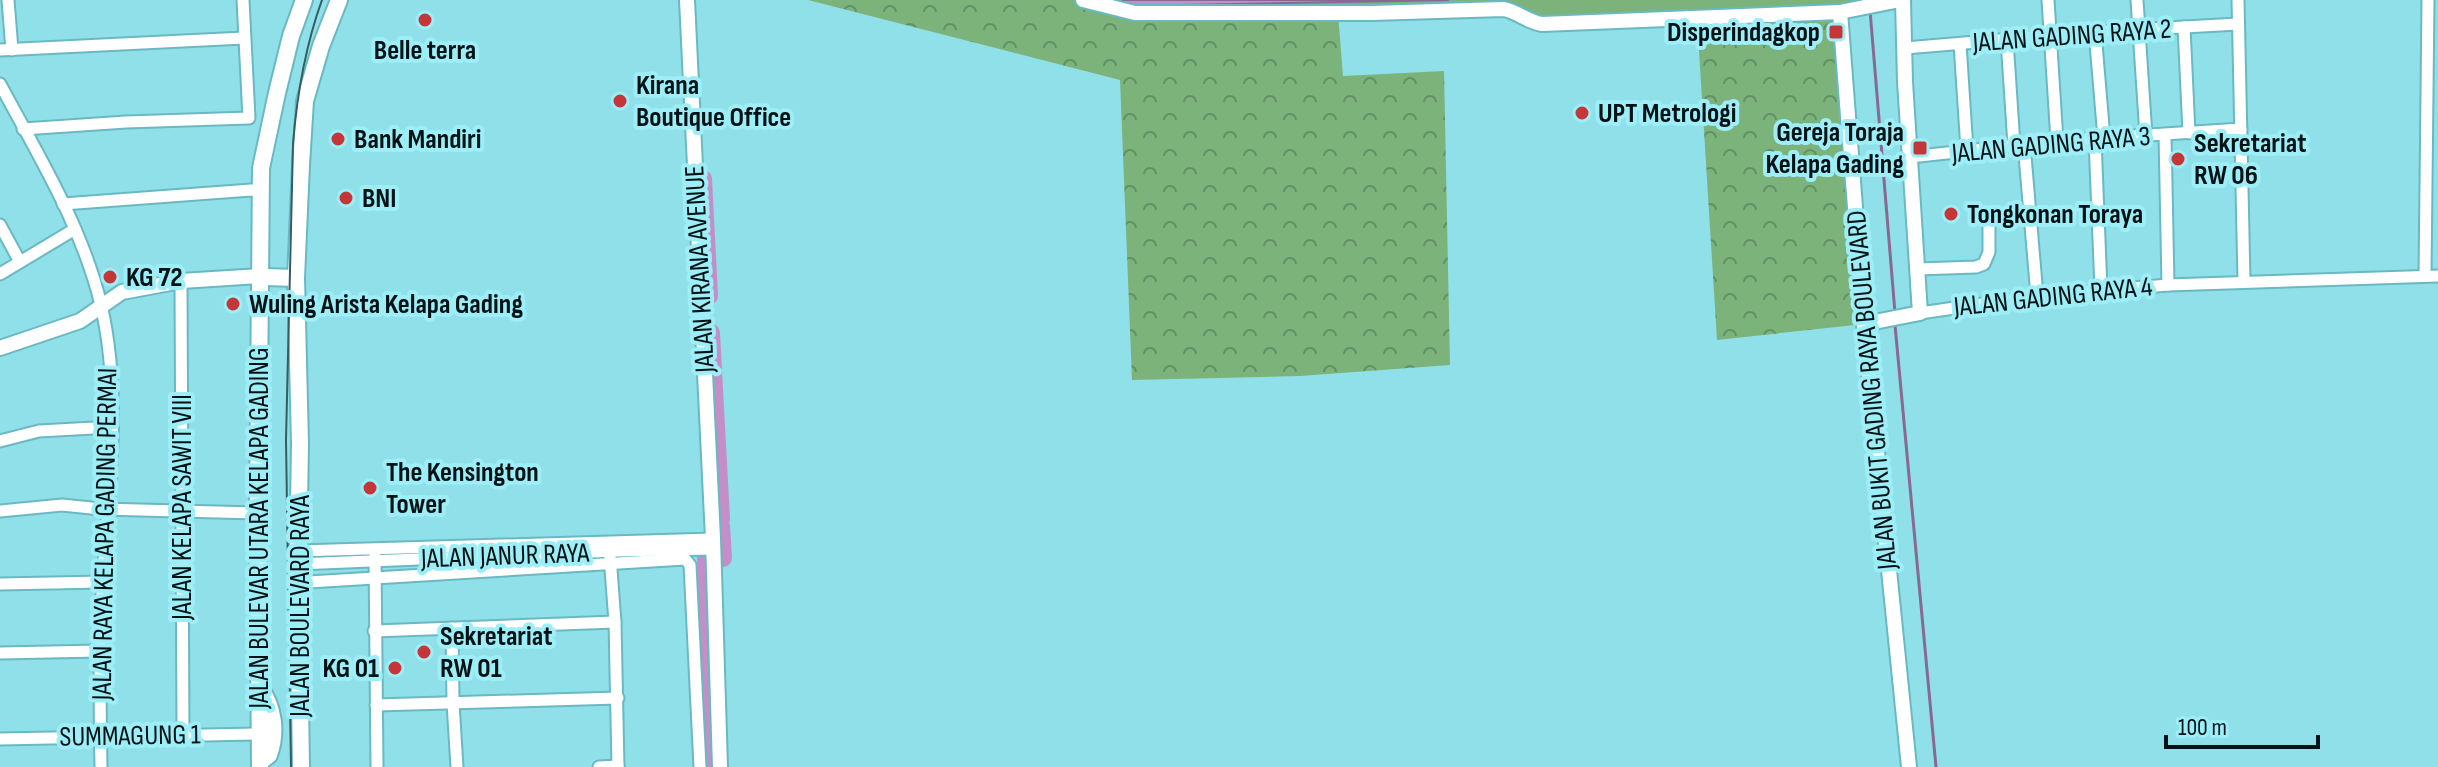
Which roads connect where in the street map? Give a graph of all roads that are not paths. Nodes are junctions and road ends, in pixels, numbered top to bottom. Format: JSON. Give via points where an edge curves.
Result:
{"nodes":[{"id":1,"x":8,"y":0,"type":"edge"},
{"id":2,"x":243,"y":0,"type":"edge"},
{"id":3,"x":304,"y":0,"type":"edge"},
{"id":4,"x":339,"y":0,"type":"edge"},
{"id":5,"x":687,"y":0,"type":"edge"},
{"id":6,"x":1083,"y":0,"type":"edge"},
{"id":7,"x":2048,"y":0,"type":"edge"},
{"id":8,"x":2137,"y":0,"type":"edge"},
{"id":9,"x":2238,"y":0,"type":"edge"},
{"id":10,"x":2428,"y":0,"type":"edge"},
{"id":11,"x":1898,"y":1,"type":"edge"},
{"id":12,"x":1844,"y":12,"type":"junction"},
{"id":13,"x":2238,"y":24,"type":"junction"},
{"id":14,"x":2184,"y":27,"type":"junction"},
{"id":15,"x":2140,"y":29,"type":"junction"},
{"id":16,"x":2095,"y":32,"type":"junction"},
{"id":17,"x":2052,"y":35,"type":"junction"},
{"id":18,"x":291,"y":36,"type":"junction"},
{"id":19,"x":244,"y":38,"type":"junction"},
{"id":20,"x":2007,"y":40,"type":"junction"},
{"id":21,"x":1960,"y":44,"type":"junction"},
{"id":22,"x":321,"y":46,"type":"junction"},
{"id":23,"x":1905,"y":48,"type":"junction"},
{"id":24,"x":6,"y":50,"type":"edge"},
{"id":25,"x":0,"y":84,"type":"edge"},
{"id":26,"x":23,"y":129,"type":"junction"},
{"id":27,"x":2241,"y":129,"type":"junction"},
{"id":28,"x":2189,"y":133,"type":"junction"},
{"id":29,"x":2165,"y":135,"type":"junction"},
{"id":30,"x":2433,"y":135,"type":"edge"},
{"id":31,"x":2146,"y":136,"type":"junction"},
{"id":32,"x":2099,"y":138,"type":"junction"},
{"id":33,"x":2057,"y":141,"type":"junction"},
{"id":34,"x":2019,"y":144,"type":"junction"},
{"id":35,"x":1967,"y":150,"type":"junction"},
{"id":36,"x":1910,"y":157,"type":"junction"},
{"id":37,"x":2433,"y":179,"type":"edge"},
{"id":38,"x":261,"y":191,"type":"junction"},
{"id":39,"x":63,"y":204,"type":"junction"},
{"id":40,"x":1989,"y":220,"type":"dead end"},
{"id":41,"x":0,"y":225,"type":"edge"},
{"id":42,"x":75,"y":229,"type":"junction"},
{"id":43,"x":20,"y":262,"type":"junction"},
{"id":44,"x":1918,"y":269,"type":"junction"},
{"id":45,"x":0,"y":274,"type":"edge"},
{"id":46,"x":262,"y":276,"type":"junction"},
{"id":47,"x":2425,"y":276,"type":"junction"},
{"id":48,"x":2438,"y":276,"type":"edge"},
{"id":49,"x":296,"y":278,"type":"junction"},
{"id":50,"x":181,"y":281,"type":"junction"},
{"id":51,"x":2244,"y":281,"type":"junction"},
{"id":52,"x":2168,"y":285,"type":"junction"},
{"id":53,"x":2101,"y":290,"type":"junction"},
{"id":54,"x":2037,"y":296,"type":"junction"},
{"id":55,"x":102,"y":308,"type":"junction"},
{"id":56,"x":1914,"y":315,"type":"junction"},
{"id":57,"x":1870,"y":323,"type":"junction"},
{"id":58,"x":0,"y":348,"type":"edge"},
{"id":59,"x":112,"y":427,"type":"junction"},
{"id":60,"x":0,"y":441,"type":"edge"},
{"id":61,"x":300,"y":444,"type":"joint"},
{"id":62,"x":108,"y":508,"type":"junction"},
{"id":63,"x":181,"y":510,"type":"junction"},
{"id":64,"x":0,"y":511,"type":"edge"},
{"id":65,"x":258,"y":513,"type":"junction"},
{"id":66,"x":713,"y":544,"type":"junction"},
{"id":67,"x":612,"y":555,"type":"junction"},
{"id":68,"x":375,"y":556,"type":"junction"},
{"id":69,"x":298,"y":557,"type":"junction"},
{"id":70,"x":373,"y":579,"type":"junction"},
{"id":71,"x":103,"y":582,"type":"junction"},
{"id":72,"x":309,"y":582,"type":"dead end"},
{"id":73,"x":0,"y":584,"type":"edge"},
{"id":74,"x":615,"y":622,"type":"junction"},
{"id":75,"x":452,"y":628,"type":"junction"},
{"id":76,"x":374,"y":631,"type":"junction"},
{"id":77,"x":100,"y":651,"type":"junction"},
{"id":78,"x":0,"y":653,"type":"edge"},
{"id":79,"x":618,"y":698,"type":"junction"},
{"id":80,"x":453,"y":703,"type":"junction"},
{"id":81,"x":376,"y":705,"type":"junction"},
{"id":82,"x":183,"y":734,"type":"junction"},
{"id":83,"x":266,"y":734,"type":"junction"},
{"id":84,"x":301,"y":735,"type":"junction"},
{"id":85,"x":101,"y":737,"type":"junction"},
{"id":86,"x":0,"y":739,"type":"edge"},
{"id":87,"x":260,"y":765,"type":"edge"},
{"id":88,"x":101,"y":767,"type":"edge"},
{"id":89,"x":301,"y":767,"type":"edge"},
{"id":90,"x":377,"y":767,"type":"edge"},
{"id":91,"x":457,"y":767,"type":"edge"},
{"id":92,"x":599,"y":767,"type":"edge"},
{"id":93,"x":618,"y":767,"type":"edge"},
{"id":94,"x":700,"y":767,"type":"edge"},
{"id":95,"x":720,"y":767,"type":"edge"},
{"id":96,"x":1909,"y":767,"type":"edge"}],
"edges":[{"from":1,"to":24,"type":"street"},
{"from":2,"to":19,"type":"street"},
{"from":3,"to":18,"type":"main road","name":"JALAN BULEVAR UTARA KELAPA GADING"},
{"from":4,"to":22,"type":"main road","name":"JALAN BULEVAR UTARA KELAPA GADING"},
{"from":5,"to":66,"type":"street","name":"JALAN KIRANA AVENUE"},
{"from":6,"to":12,"type":"street","via":[[1135,13],[1504,9],[1542,24]]},
{"from":7,"to":17,"type":"street"},
{"from":8,"to":15,"type":"street"},
{"from":9,"to":13,"type":"street"},
{"from":10,"to":30,"type":"street"},
{"from":11,"to":12,"type":"street"},
{"from":11,"to":23,"type":"street","name":"JALAN BUKIT GADING RAYA BOULEVARD"},
{"from":12,"to":57,"type":"street","name":"JALAN BUKIT GADING RAYA BOULEVARD"},
{"from":13,"to":14,"type":"street","name":"JALAN GADING RAYA 2"},
{"from":13,"to":27,"type":"street"},
{"from":14,"to":15,"type":"street","name":"JALAN GADING RAYA 2"},
{"from":14,"to":28,"type":"street"},
{"from":15,"to":16,"type":"street","name":"JALAN GADING RAYA 2"},
{"from":15,"to":31,"type":"street"},
{"from":16,"to":17,"type":"street","name":"JALAN GADING RAYA 2"},
{"from":16,"to":32,"type":"street"},
{"from":17,"to":20,"type":"street","name":"JALAN GADING RAYA 2"},
{"from":17,"to":33,"type":"street"},
{"from":18,"to":22,"type":"main road","via":[[302,33]]},
{"from":18,"to":38,"type":"main road","name":"JALAN BULEVAR UTARA KELAPA GADING","via":[[261,168]]},
{"from":19,"to":24,"type":"street"},
{"from":19,"to":26,"type":"street","via":[[249,118]]},
{"from":20,"to":21,"type":"street","name":"JALAN GADING RAYA 2"},
{"from":20,"to":34,"type":"street"},
{"from":21,"to":23,"type":"street","name":"JALAN GADING RAYA 2"},
{"from":21,"to":35,"type":"street"},
{"from":22,"to":49,"type":"main road","name":"JALAN BULEVAR UTARA KELAPA GADING","via":[[305,101]]},
{"from":23,"to":36,"type":"street","name":"JALAN BUKIT GADING RAYA BOULEVARD"},
{"from":25,"to":26,"type":"street","name":"JALAN RAYA KELAPA GADING PERMAI"},
{"from":26,"to":39,"type":"street","name":"JALAN RAYA KELAPA GADING PERMAI"},
{"from":27,"to":28,"type":"street","name":"JALAN GADING RAYA 3"},
{"from":27,"to":51,"type":"street"},
{"from":28,"to":29,"type":"street","name":"JALAN GADING RAYA 3"},
{"from":29,"to":31,"type":"street","name":"JALAN GADING RAYA 3"},
{"from":29,"to":52,"type":"street"},
{"from":30,"to":37,"type":"street"},
{"from":31,"to":32,"type":"street","name":"JALAN GADING RAYA 3"},
{"from":32,"to":33,"type":"street","name":"JALAN GADING RAYA 3"},
{"from":32,"to":53,"type":"street"},
{"from":33,"to":34,"type":"street","name":"JALAN GADING RAYA 3"},
{"from":34,"to":35,"type":"street","name":"JALAN GADING RAYA 3"},
{"from":34,"to":54,"type":"street"},
{"from":35,"to":36,"type":"street","name":"JALAN GADING RAYA 3"},
{"from":36,"to":44,"type":"street","name":"JALAN BUKIT GADING RAYA BOULEVARD"},
{"from":37,"to":47,"type":"street"},
{"from":38,"to":39,"type":"street"},
{"from":38,"to":46,"type":"main road","name":"JALAN BULEVAR UTARA KELAPA GADING"},
{"from":39,"to":42,"type":"street","name":"JALAN RAYA KELAPA GADING PERMAI"},
{"from":40,"to":44,"type":"street","via":[[1987,262]]},
{"from":41,"to":43,"type":"street"},
{"from":42,"to":43,"type":"street"},
{"from":42,"to":55,"type":"street","name":"JALAN RAYA KELAPA GADING PERMAI"},
{"from":43,"to":45,"type":"street"},
{"from":44,"to":56,"type":"street","name":"JALAN BUKIT GADING RAYA BOULEVARD"},
{"from":46,"to":49,"type":"main road"},
{"from":46,"to":50,"type":"street"},
{"from":46,"to":65,"type":"main road","name":"JALAN BULEVAR UTARA KELAPA GADING"},
{"from":47,"to":48,"type":"street","name":"JALAN GADING RAYA 4"},
{"from":47,"to":51,"type":"street","name":"JALAN GADING RAYA 4"},
{"from":49,"to":61,"type":"main road","name":"JALAN BULEVAR UTARA KELAPA GADING"},
{"from":50,"to":55,"type":"street","via":[[122,292]]},
{"from":50,"to":63,"type":"street","name":"JALAN KELAPA SAWIT VIII"},
{"from":51,"to":52,"type":"street","name":"JALAN GADING RAYA 4"},
{"from":52,"to":53,"type":"street","name":"JALAN GADING RAYA 4"},
{"from":53,"to":54,"type":"street","name":"JALAN GADING RAYA 4"},
{"from":54,"to":56,"type":"street","name":"JALAN GADING RAYA 4"},
{"from":55,"to":58,"type":"street","via":[[80,321]]},
{"from":55,"to":59,"type":"street","name":"JALAN RAYA KELAPA GADING PERMAI","via":[[112,373]]},
{"from":56,"to":57,"type":"street","name":"JALAN GADING RAYA 4"},
{"from":57,"to":96,"type":"street","name":"JALAN BUKIT GADING RAYA BOULEVARD"},
{"from":59,"to":60,"type":"street","via":[[39,431]]},
{"from":59,"to":62,"type":"street","name":"JALAN RAYA KELAPA GADING PERMAI"},
{"from":61,"to":69,"type":"main road","name":"JALAN BOULEVARD RAYA"},
{"from":62,"to":63,"type":"street"},
{"from":62,"to":64,"type":"street","via":[[49,505]]},
{"from":62,"to":71,"type":"street","name":"JALAN RAYA KELAPA GADING PERMAI"},
{"from":63,"to":65,"type":"street"},
{"from":63,"to":82,"type":"street","name":"JALAN KELAPA SAWIT VIII"},
{"from":65,"to":83,"type":"main road","name":"JALAN BULEVAR UTARA KELAPA GADING","via":[[259,685]]},
{"from":66,"to":67,"type":"street","name":"JALAN JANUR RAYA"},
{"from":66,"to":95,"type":"street","name":"JALAN KIRANA AVENUE"},
{"from":67,"to":68,"type":"street","name":"JALAN JANUR RAYA"},
{"from":67,"to":70,"type":"street"},
{"from":67,"to":74,"type":"street"},
{"from":67,"to":94,"type":"street","via":[[685,559],[690,565]]},
{"from":68,"to":69,"type":"street","name":"JALAN JANUR RAYA"},
{"from":68,"to":70,"type":"street"},
{"from":69,"to":84,"type":"main road","name":"JALAN BOULEVARD RAYA"},
{"from":70,"to":72,"type":"street"},
{"from":70,"to":76,"type":"street"},
{"from":71,"to":73,"type":"street"},
{"from":71,"to":77,"type":"street","name":"JALAN RAYA KELAPA GADING PERMAI"},
{"from":74,"to":75,"type":"street"},
{"from":74,"to":79,"type":"street"},
{"from":75,"to":76,"type":"street"},
{"from":75,"to":80,"type":"street"},
{"from":76,"to":81,"type":"street"},
{"from":77,"to":78,"type":"street"},
{"from":77,"to":85,"type":"street","name":"JALAN RAYA KELAPA GADING PERMAI"},
{"from":79,"to":80,"type":"street"},
{"from":79,"to":93,"type":"street"},
{"from":80,"to":81,"type":"street"},
{"from":80,"to":91,"type":"street"},
{"from":81,"to":90,"type":"street"},
{"from":82,"to":83,"type":"street","name":"SUMMAGUNG 1"},
{"from":82,"to":85,"type":"street","name":"SUMMAGUNG 1"},
{"from":83,"to":84,"type":"main road"},
{"from":83,"to":87,"type":"main road","name":"JALAN BULEVAR UTARA KELAPA GADING"},
{"from":84,"to":89,"type":"main road","name":"JALAN BOULEVARD RAYA"},
{"from":85,"to":86,"type":"street","name":"SUMMAGUNG 1"},
{"from":85,"to":88,"type":"street","name":"JALAN RAYA KELAPA GADING PERMAI"},
{"from":92,"to":93,"type":"street"}]}
